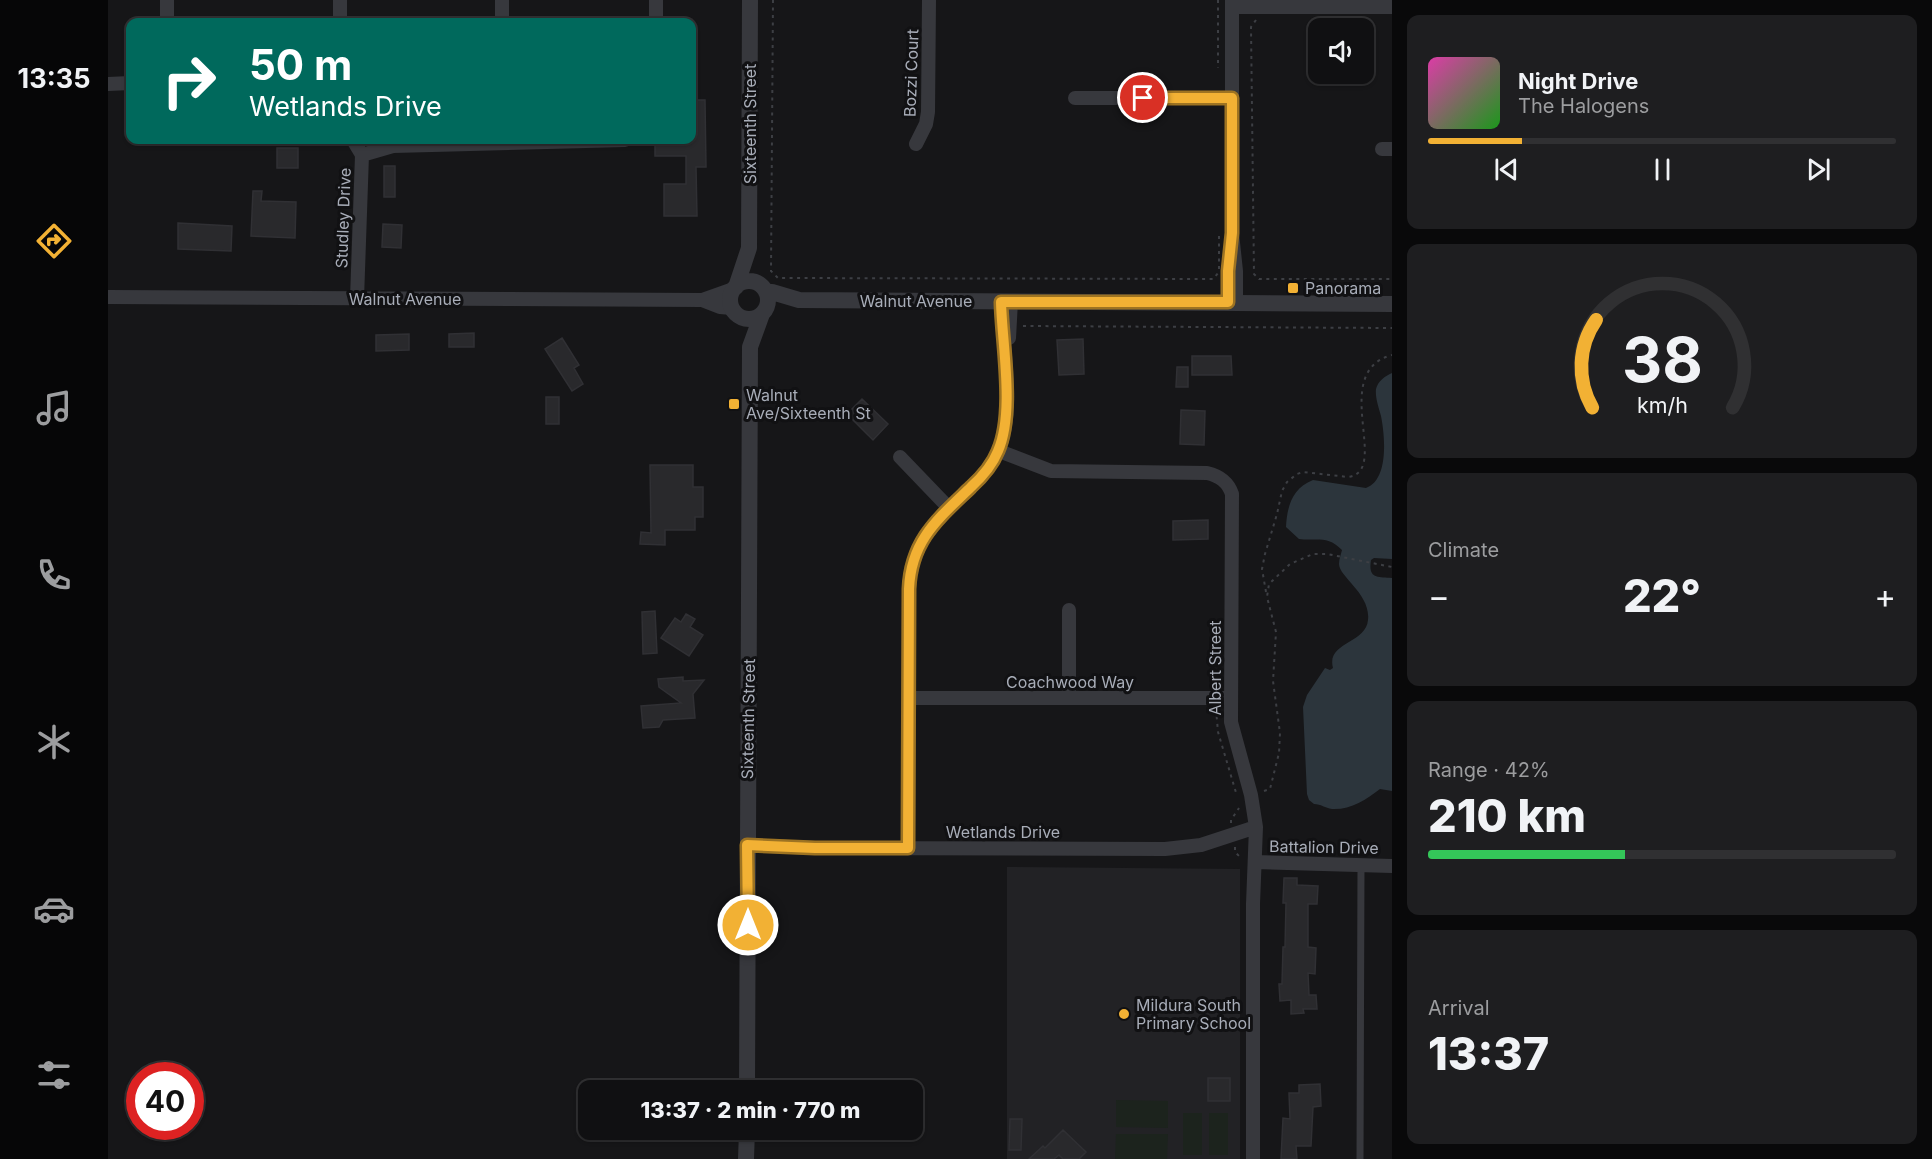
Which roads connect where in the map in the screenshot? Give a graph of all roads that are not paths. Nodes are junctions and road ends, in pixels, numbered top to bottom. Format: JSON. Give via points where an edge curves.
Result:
{"nodes":[{"id":1,"x":167,"y":0,"type":"edge"},
{"id":2,"x":340,"y":0,"type":"edge"},
{"id":3,"x":502,"y":0,"type":"edge"},
{"id":4,"x":656,"y":0,"type":"edge"},
{"id":5,"x":750,"y":0,"type":"edge"},
{"id":6,"x":928,"y":0,"type":"edge"},
{"id":7,"x":1232,"y":3,"type":"edge"},
{"id":8,"x":1392,"y":8,"type":"edge"},
{"id":9,"x":167,"y":18,"type":"edge"},
{"id":10,"x":340,"y":18,"type":"edge"},
{"id":11,"x":502,"y":18,"type":"edge"},
{"id":12,"x":656,"y":18,"type":"edge"},
{"id":13,"x":126,"y":83,"type":"edge"},
{"id":14,"x":108,"y":84,"type":"edge"},
{"id":15,"x":1075,"y":98,"type":"dead end"},
{"id":16,"x":1232,"y":98,"type":"junction"},
{"id":17,"x":356,"y":144,"type":"edge"},
{"id":18,"x":437,"y":144,"type":"edge"},
{"id":19,"x":916,"y":144,"type":"dead end"},
{"id":20,"x":362,"y":154,"type":"junction"},
{"id":21,"x":1225,"y":234,"type":"junction"},
{"id":22,"x":749,"y":248,"type":"junction"},
{"id":23,"x":734,"y":288,"type":"junction"},
{"id":24,"x":762,"y":288,"type":"junction"},
{"id":25,"x":108,"y":297,"type":"edge"},
{"id":26,"x":357,"y":299,"type":"junction"},
{"id":27,"x":702,"y":300,"type":"junction"},
{"id":28,"x":799,"y":300,"type":"junction"},
{"id":29,"x":1006,"y":301,"type":"junction"},
{"id":30,"x":1232,"y":302,"type":"junction"},
{"id":31,"x":1392,"y":304,"type":"edge"},
{"id":32,"x":735,"y":312,"type":"junction"},
{"id":33,"x":763,"y":312,"type":"junction"},
{"id":34,"x":750,"y":347,"type":"junction"},
{"id":35,"x":1005,"y":358,"type":"junction"},
{"id":36,"x":999,"y":451,"type":"junction"},
{"id":37,"x":900,"y":457,"type":"dead end"},
{"id":38,"x":949,"y":508,"type":"junction"},
{"id":39,"x":1069,"y":610,"type":"dead end"},
{"id":40,"x":909,"y":698,"type":"junction"},
{"id":41,"x":1069,"y":698,"type":"junction"},
{"id":42,"x":1231,"y":698,"type":"junction"},
{"id":43,"x":1256,"y":827,"type":"junction"},
{"id":44,"x":747,"y":845,"type":"junction"},
{"id":45,"x":908,"y":848,"type":"junction"},
{"id":46,"x":1361,"y":863,"type":"junction"},
{"id":47,"x":1249,"y":864,"type":"junction"},
{"id":48,"x":1392,"y":866,"type":"edge"},
{"id":49,"x":747,"y":1080,"type":"edge"},
{"id":50,"x":747,"y":1140,"type":"edge"},
{"id":51,"x":746,"y":1159,"type":"edge"},
{"id":52,"x":1253,"y":1159,"type":"edge"},
{"id":53,"x":1360,"y":1159,"type":"edge"}],
"edges":[{"from":1,"to":9,"type":"street"},
{"from":2,"to":10,"type":"street"},
{"from":3,"to":11,"type":"street"},
{"from":4,"to":12,"type":"street"},
{"from":5,"to":22,"type":"street","name":"Sixteenth Street"},
{"from":6,"to":19,"type":"street","name":"Bozzi Court","via":[[928,112]]},
{"from":7,"to":8,"type":"street","via":[[1258,8]]},
{"from":7,"to":16,"type":"street"},
{"from":13,"to":14,"type":"street"},
{"from":15,"to":16,"type":"street"},
{"from":16,"to":21,"type":"street"},
{"from":17,"to":20,"type":"street","name":"Studley Drive"},
{"from":18,"to":20,"type":"street","via":[[393,146]]},
{"from":20,"to":26,"type":"street","name":"Studley Drive"},
{"from":21,"to":30,"type":"street","via":[[1223,271]]},
{"from":21,"to":30,"type":"street","via":[[1236,272]]},
{"from":22,"to":23,"type":"street","name":"Sixteenth Street"},
{"from":22,"to":24,"type":"street","name":"Sixteenth Street"},
{"from":23,"to":24,"type":"street","via":[[746,281]]},
{"from":23,"to":27,"type":"street","name":"Walnut Avenue"},
{"from":23,"to":32,"type":"street","via":[[730,295]]},
{"from":24,"to":28,"type":"street","name":"Walnut Avenue"},
{"from":24,"to":33,"type":"street","via":[[767,305]]},
{"from":25,"to":26,"type":"street","name":"Walnut Avenue"},
{"from":26,"to":27,"type":"street","name":"Walnut Avenue"},
{"from":27,"to":32,"type":"street","name":"Walnut Avenue"},
{"from":28,"to":29,"type":"street","name":"Walnut Avenue"},
{"from":28,"to":33,"type":"street","name":"Walnut Avenue"},
{"from":29,"to":30,"type":"street","name":"Walnut Avenue"},
{"from":29,"to":35,"type":"street"},
{"from":29,"to":35,"type":"street","via":[[1011,326]]},
{"from":30,"to":31,"type":"street","name":"Walnut Avenue"},
{"from":32,"to":33,"type":"street","via":[[751,319]]},
{"from":32,"to":34,"type":"street","name":"Sixteenth Street"},
{"from":33,"to":34,"type":"street","name":"Sixteenth Street"},
{"from":34,"to":44,"type":"street","name":"Sixteenth Street"},
{"from":35,"to":36,"type":"street","via":[[1005,427]]},
{"from":36,"to":38,"type":"street","via":[[985,473]]},
{"from":36,"to":42,"type":"street","name":"Albert Street","via":[[1051,471],[1207,473],[1227,484],[1232,494]]},
{"from":37,"to":38,"type":"street"},
{"from":38,"to":40,"type":"street","via":[[923,537],[911,564]]},
{"from":39,"to":41,"type":"street"},
{"from":40,"to":41,"type":"street","name":"Coachwood Way"},
{"from":40,"to":45,"type":"street"},
{"from":41,"to":42,"type":"street","name":"Coachwood Way"},
{"from":42,"to":43,"type":"street","name":"Albert Street","via":[[1245,796]]},
{"from":43,"to":45,"type":"street","name":"Wetlands Drive","via":[[1201,845],[1165,849]]},
{"from":43,"to":47,"type":"street","name":"Albert Street"},
{"from":44,"to":45,"type":"street","name":"Wetlands Drive"},
{"from":44,"to":49,"type":"street","name":"Sixteenth Street"},
{"from":46,"to":47,"type":"street","name":"Battalion Drive"},
{"from":46,"to":48,"type":"street","name":"Battalion Drive"},
{"from":46,"to":53,"type":"lane"},
{"from":47,"to":52,"type":"street","name":"Albert Street","via":[[1253,903]]},
{"from":50,"to":51,"type":"street"}]}
